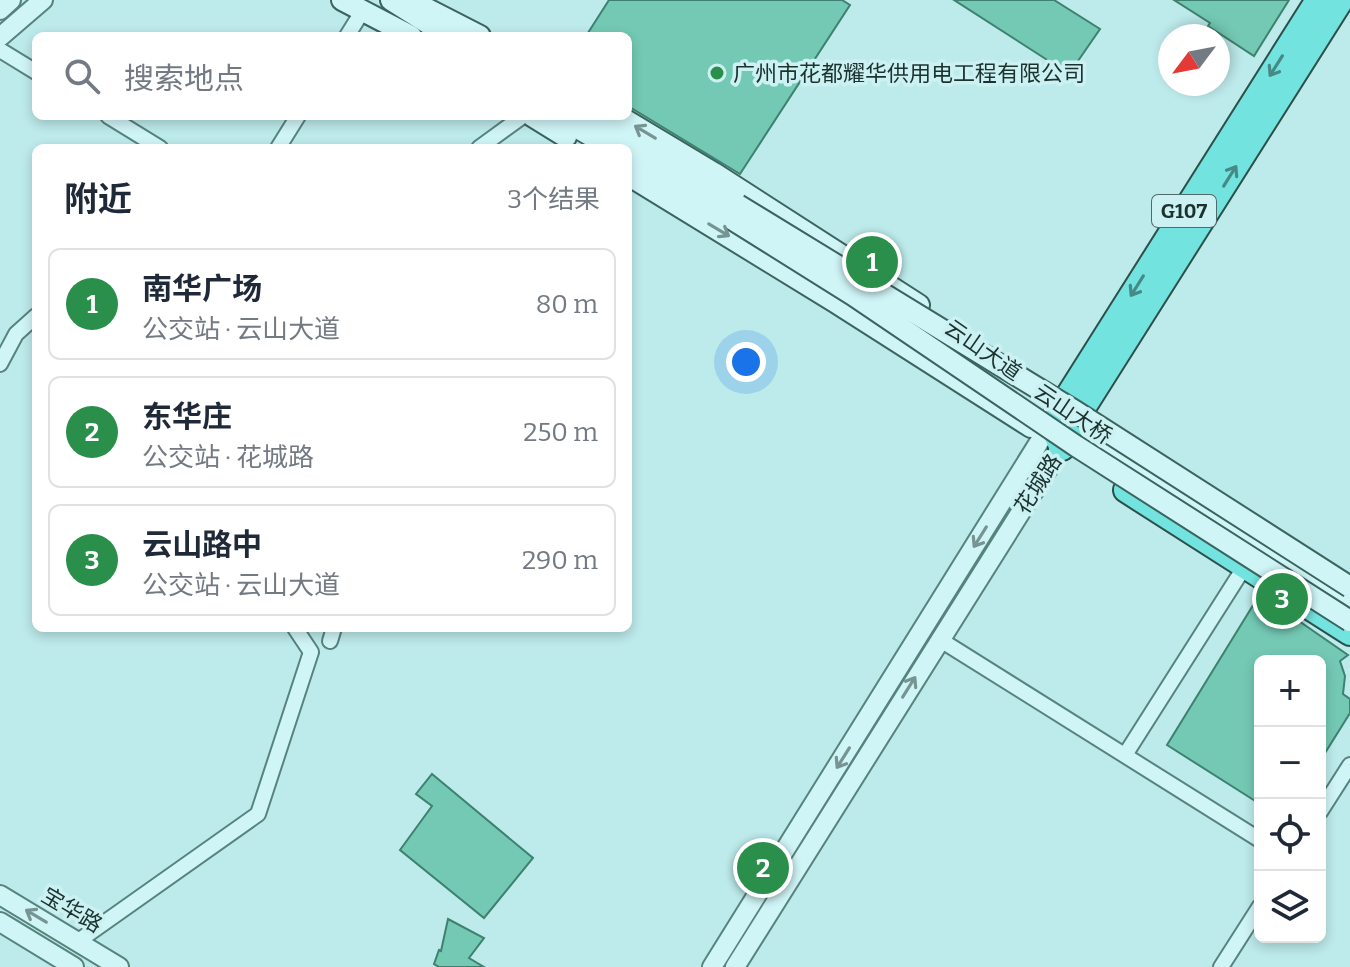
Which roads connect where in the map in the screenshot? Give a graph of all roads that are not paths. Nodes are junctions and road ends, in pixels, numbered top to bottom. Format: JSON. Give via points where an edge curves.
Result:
{"nodes":[{"id":1,"x":11,"y":0,"type":"edge"},
{"id":2,"x":43,"y":0,"type":"edge"},
{"id":3,"x":342,"y":0,"type":"edge"},
{"id":4,"x":391,"y":0,"type":"edge"},
{"id":5,"x":410,"y":0,"type":"edge"},
{"id":6,"x":1318,"y":0,"type":"edge"},
{"id":7,"x":1341,"y":0,"type":"edge"},
{"id":8,"x":0,"y":10,"type":"edge"},
{"id":9,"x":362,"y":12,"type":"junction"},
{"id":10,"x":350,"y":32,"type":"edge"},
{"id":11,"x":394,"y":32,"type":"edge"},
{"id":12,"x":403,"y":32,"type":"edge"},
{"id":13,"x":442,"y":32,"type":"edge"},
{"id":14,"x":472,"y":32,"type":"edge"},
{"id":15,"x":0,"y":37,"type":"edge"},
{"id":16,"x":0,"y":50,"type":"edge"},
{"id":17,"x":32,"y":70,"type":"edge"},
{"id":18,"x":114,"y":120,"type":"edge"},
{"id":19,"x":296,"y":120,"type":"edge"},
{"id":20,"x":518,"y":120,"type":"edge"},
{"id":21,"x":538,"y":120,"type":"edge"},
{"id":22,"x":564,"y":120,"type":"edge"},
{"id":23,"x":592,"y":120,"type":"edge"},
{"id":24,"x":626,"y":120,"type":"edge"},
{"id":25,"x":154,"y":144,"type":"edge"},
{"id":26,"x":280,"y":144,"type":"edge"},
{"id":27,"x":484,"y":144,"type":"edge"},
{"id":28,"x":578,"y":144,"type":"edge"},
{"id":29,"x":605,"y":144,"type":"edge"},
{"id":30,"x":630,"y":144,"type":"edge"},
{"id":31,"x":632,"y":146,"type":"edge"},
{"id":32,"x":632,"y":160,"type":"edge"},
{"id":33,"x":632,"y":177,"type":"edge"},
{"id":34,"x":734,"y":211,"type":"junction"},
{"id":35,"x":32,"y":320,"type":"edge"},
{"id":36,"x":0,"y":364,"type":"edge"},
{"id":37,"x":1062,"y":424,"type":"junction"},
{"id":38,"x":1250,"y":551,"type":"junction"},
{"id":39,"x":1350,"y":576,"type":"edge"},
{"id":40,"x":1350,"y":587,"type":"edge"},
{"id":41,"x":1350,"y":599,"type":"edge"},
{"id":42,"x":1350,"y":609,"type":"edge"},
{"id":43,"x":1350,"y":621,"type":"edge"},
{"id":44,"x":298,"y":632,"type":"edge"},
{"id":45,"x":1350,"y":633,"type":"edge"},
{"id":46,"x":939,"y":639,"type":"junction"},
{"id":47,"x":1125,"y":755,"type":"junction"},
{"id":48,"x":1350,"y":765,"type":"edge"},
{"id":49,"x":1326,"y":803,"type":"edge"},
{"id":50,"x":1254,"y":836,"type":"edge"},
{"id":51,"x":0,"y":895,"type":"edge"},
{"id":52,"x":1254,"y":915,"type":"edge"},
{"id":53,"x":0,"y":922,"type":"edge"},
{"id":54,"x":77,"y":942,"type":"junction"},
{"id":55,"x":74,"y":967,"type":"edge"},
{"id":56,"x":119,"y":967,"type":"edge"},
{"id":57,"x":712,"y":967,"type":"edge"},
{"id":58,"x":735,"y":967,"type":"edge"},
{"id":59,"x":1221,"y":967,"type":"edge"}],
"edges":[{"from":1,"to":8,"type":"street"},
{"from":2,"to":15,"type":"street"},
{"from":3,"to":9,"type":"main road"},
{"from":3,"to":12,"type":"main road"},
{"from":4,"to":13,"type":"main road"},
{"from":5,"to":14,"type":"main road"},
{"from":6,"to":37,"type":"highway","name":"花城路","number":"G107","one_way":true},
{"from":37,"to":7,"type":"highway","name":"花城路","number":"G107","one_way":true},
{"from":9,"to":10,"type":"street"},
{"from":9,"to":11,"type":"main road"},
{"from":16,"to":17,"type":"street"},
{"from":18,"to":25,"type":"street"},
{"from":19,"to":26,"type":"street"},
{"from":20,"to":27,"type":"street"},
{"from":21,"to":28,"type":"main road"},
{"from":22,"to":29,"type":"main road"},
{"from":23,"to":30,"type":"main road"},
{"from":37,"to":24,"type":"main road","name":"云山大道","one_way":true,"via":[[893,288]]},
{"from":31,"to":34,"type":"main road"},
{"from":32,"to":34,"type":"main road"},
{"from":33,"to":37,"type":"main road","name":"云山大道","one_way":true,"via":[[963,383]]},
{"from":34,"to":40,"type":"main road","name":"云山大桥","bridge":true,"via":[[1075,411]]},
{"from":34,"to":43,"type":"main road","name":"云山大桥","bridge":true,"via":[[1076,446]]},
{"from":35,"to":36,"type":"street","via":[[16,334]]},
{"from":37,"to":38,"type":"main road"},
{"from":37,"to":38,"type":"highway","name":"云山大道","via":[[1149,505]]},
{"from":37,"to":39,"type":"highway","name":"云山大道"},
{"from":37,"to":46,"type":"street","name":"花城路"},
{"from":37,"to":57,"type":"street","name":"花城路","one_way":true},
{"from":38,"to":41,"type":"main road"},
{"from":38,"to":42,"type":"main road"},
{"from":38,"to":45,"type":"highway","name":"云山大道"},
{"from":38,"to":47,"type":"street"},
{"from":44,"to":54,"type":"street","via":[[311,652],[258,814]]},
{"from":46,"to":47,"type":"street"},
{"from":58,"to":46,"type":"street","name":"花城路","one_way":true},
{"from":47,"to":50,"type":"street"},
{"from":48,"to":49,"type":"street"},
{"from":54,"to":51,"type":"street","name":"宝华路","one_way":true},
{"from":52,"to":59,"type":"street"},
{"from":53,"to":55,"type":"street"},
{"from":54,"to":56,"type":"street","name":"宝华路"}]}
